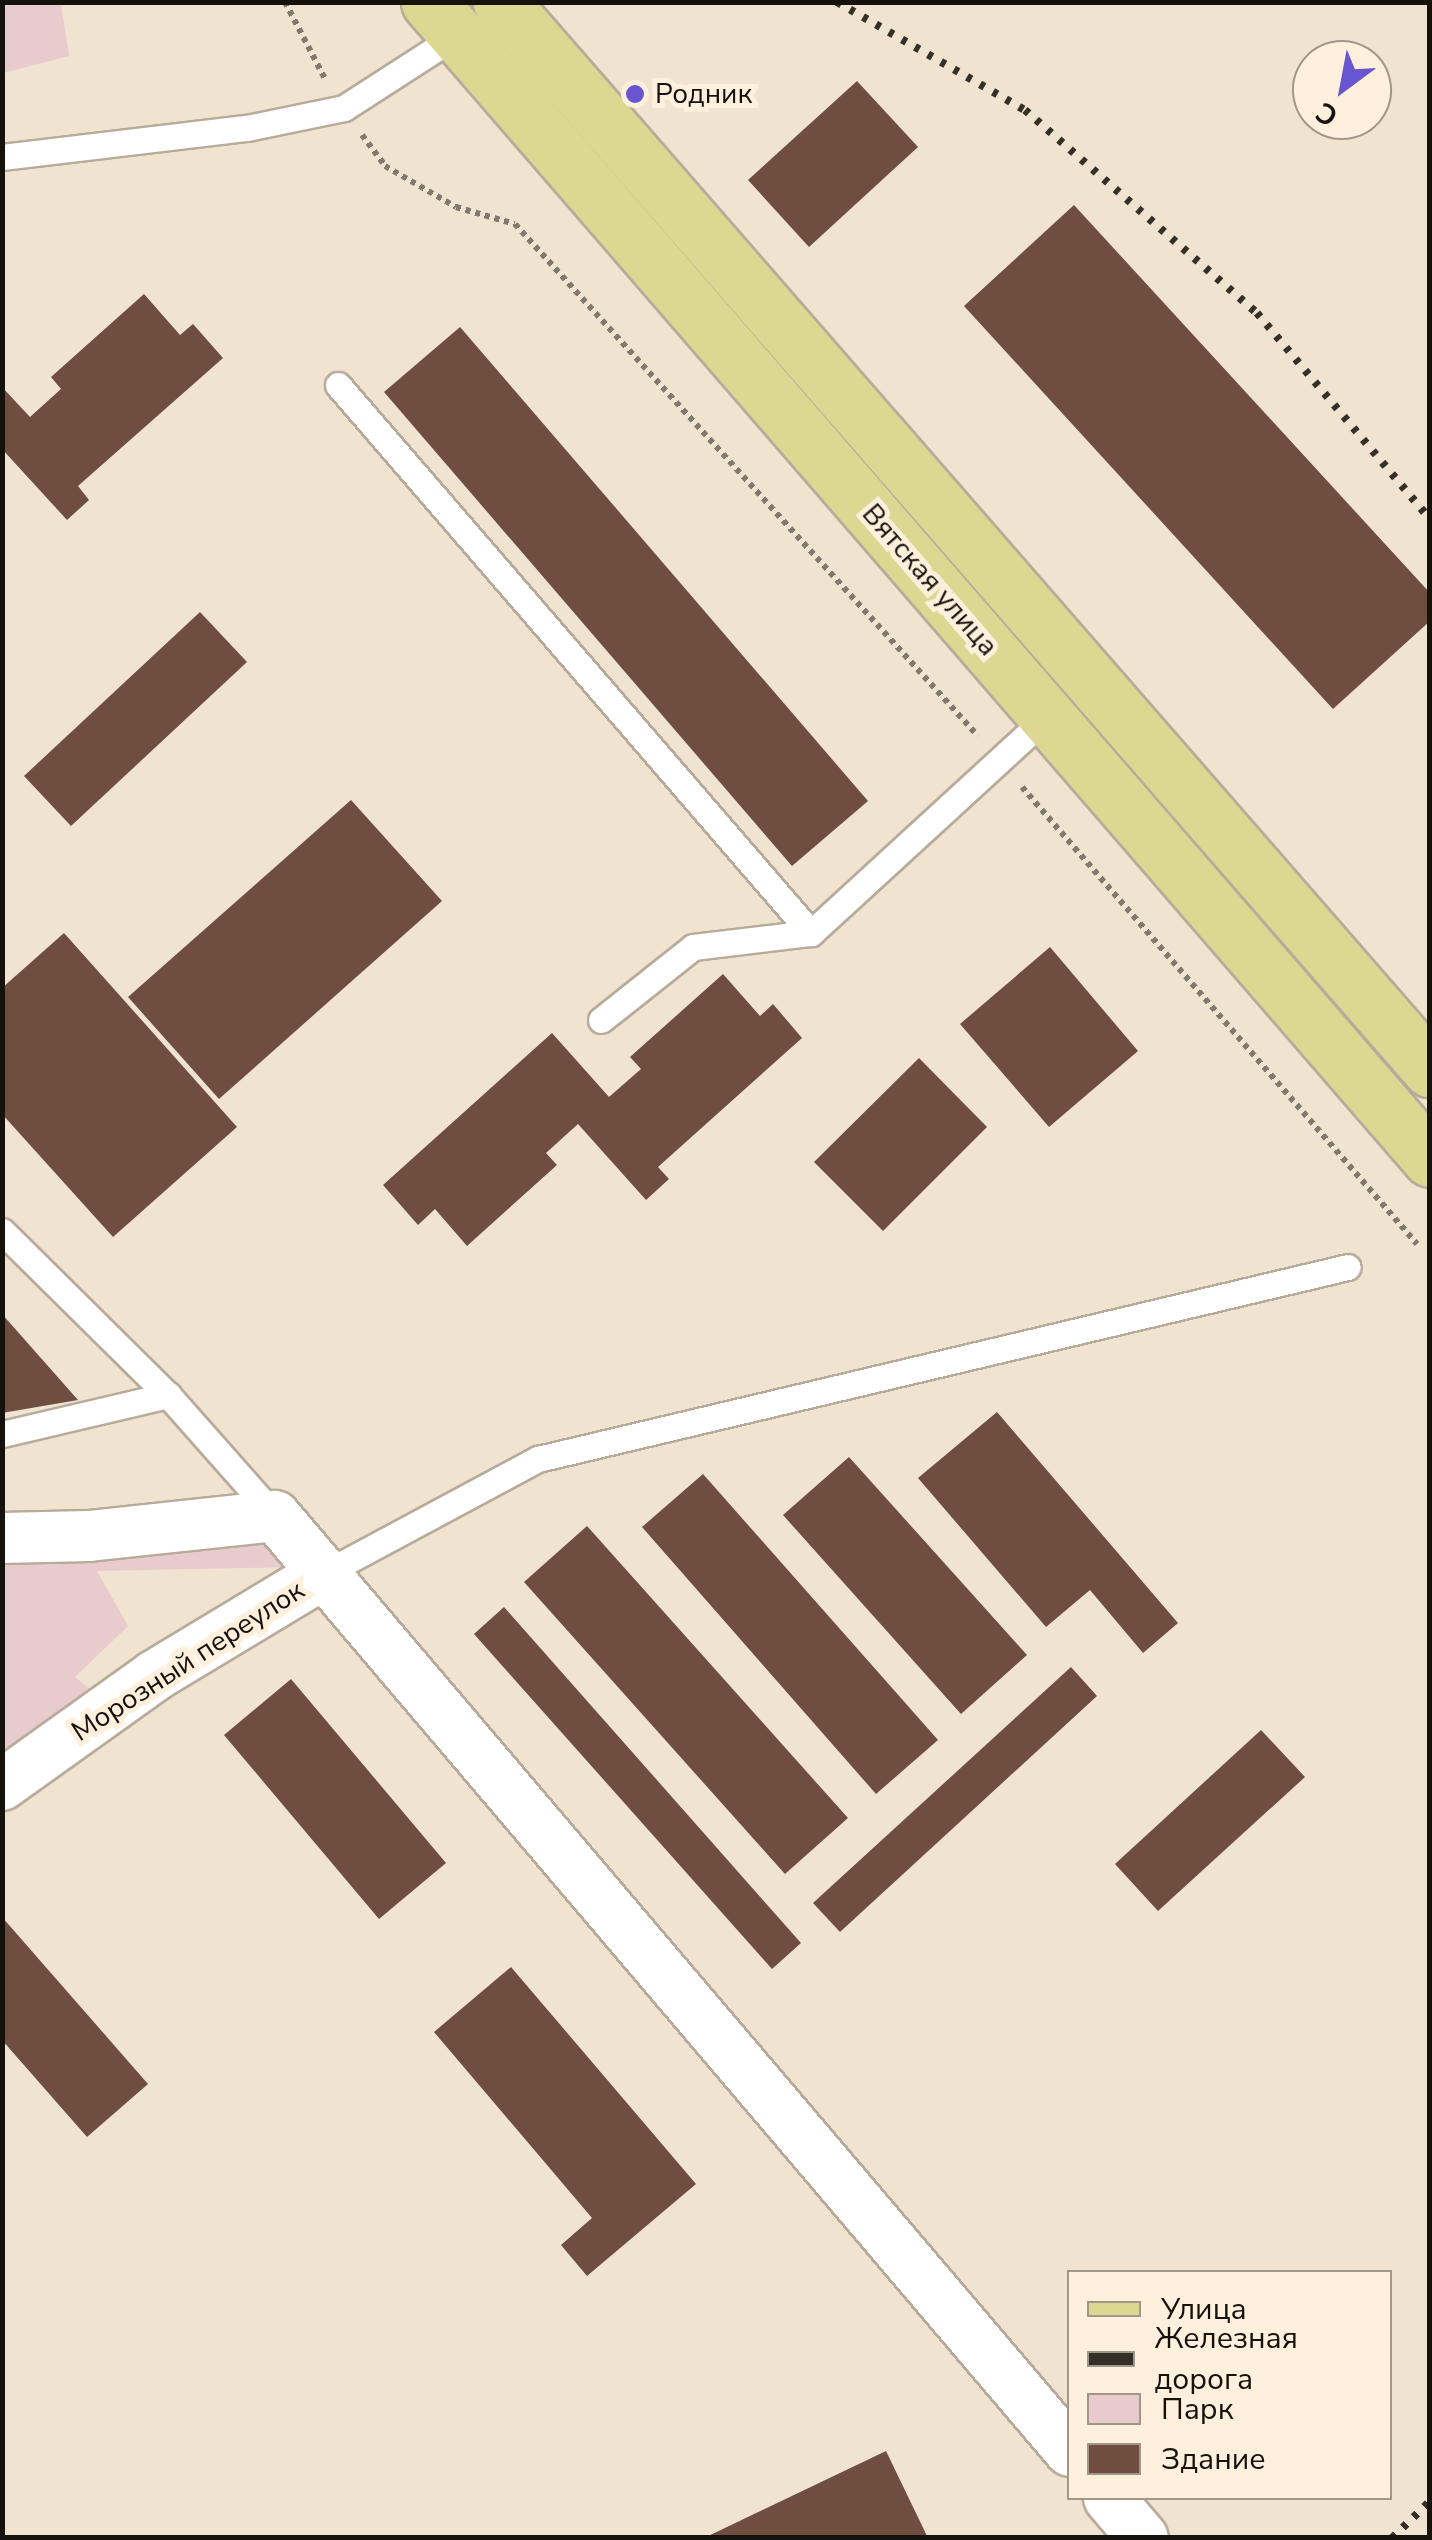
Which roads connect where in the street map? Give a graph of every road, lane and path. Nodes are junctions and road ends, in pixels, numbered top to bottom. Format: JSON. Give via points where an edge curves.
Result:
{"nodes":[{"id":1,"x":284,"y":2,"type":"edge"},
{"id":2,"x":501,"y":2,"type":"edge"},
{"id":3,"x":443,"y":19,"type":"edge"},
{"id":4,"x":344,"y":108,"type":"junction"},
{"id":5,"x":2,"y":156,"type":"edge"},
{"id":6,"x":338,"y":386,"type":"dead end"},
{"id":7,"x":1088,"y":679,"type":"junction"},
{"id":8,"x":1048,"y":716,"type":"junction"},
{"id":9,"x":1000,"y":760,"type":"junction"},
{"id":10,"x":811,"y":932,"type":"junction"},
{"id":11,"x":601,"y":1020,"type":"dead end"},
{"id":12,"x":1430,"y":1069,"type":"edge"},
{"id":13,"x":1430,"y":1160,"type":"edge"},
{"id":14,"x":2,"y":1231,"type":"edge"},
{"id":15,"x":1417,"y":1244,"type":"dead end"},
{"id":16,"x":1348,"y":1267,"type":"dead end"},
{"id":17,"x":168,"y":1396,"type":"junction"},
{"id":18,"x":2,"y":1434,"type":"edge"},
{"id":19,"x":275,"y":1516,"type":"junction"},
{"id":20,"x":2,"y":1538,"type":"edge"},
{"id":21,"x":326,"y":1573,"type":"junction"},
{"id":22,"x":2,"y":1785,"type":"edge"},
{"id":23,"x":1067,"y":2447,"type":"edge"},
{"id":24,"x":1111,"y":2500,"type":"edge"},
{"id":25,"x":1143,"y":2538,"type":"edge"}],
"edges":[{"from":1,"to":4,"type":"path"},
{"from":2,"to":7,"type":"main road","name":"Вятская улица"},
{"from":3,"to":4,"type":"lane"},
{"from":3,"to":8,"type":"main road","name":"Вятская улица"},
{"from":4,"to":5,"type":"lane","via":[[247,128]]},
{"from":4,"to":9,"type":"path","via":[[385,166],[456,207],[515,224]]},
{"from":6,"to":10,"type":"lane"},
{"from":7,"to":8,"type":"lane"},
{"from":7,"to":12,"type":"main road","name":"Вятская улица"},
{"from":8,"to":9,"type":"lane"},
{"from":8,"to":13,"type":"main road","name":"Вятская улица"},
{"from":9,"to":10,"type":"lane"},
{"from":9,"to":15,"type":"path"},
{"from":10,"to":11,"type":"lane","via":[[693,947]]},
{"from":14,"to":17,"type":"lane"},
{"from":16,"to":21,"type":"lane","via":[[538,1459]]},
{"from":17,"to":18,"type":"lane"},
{"from":17,"to":19,"type":"lane"},
{"from":19,"to":20,"type":"street"},
{"from":19,"to":21,"type":"street"},
{"from":21,"to":22,"type":"street","name":"Морозный переулок","via":[[154,1676]]},
{"from":21,"to":23,"type":"street"},
{"from":24,"to":25,"type":"street"}]}
